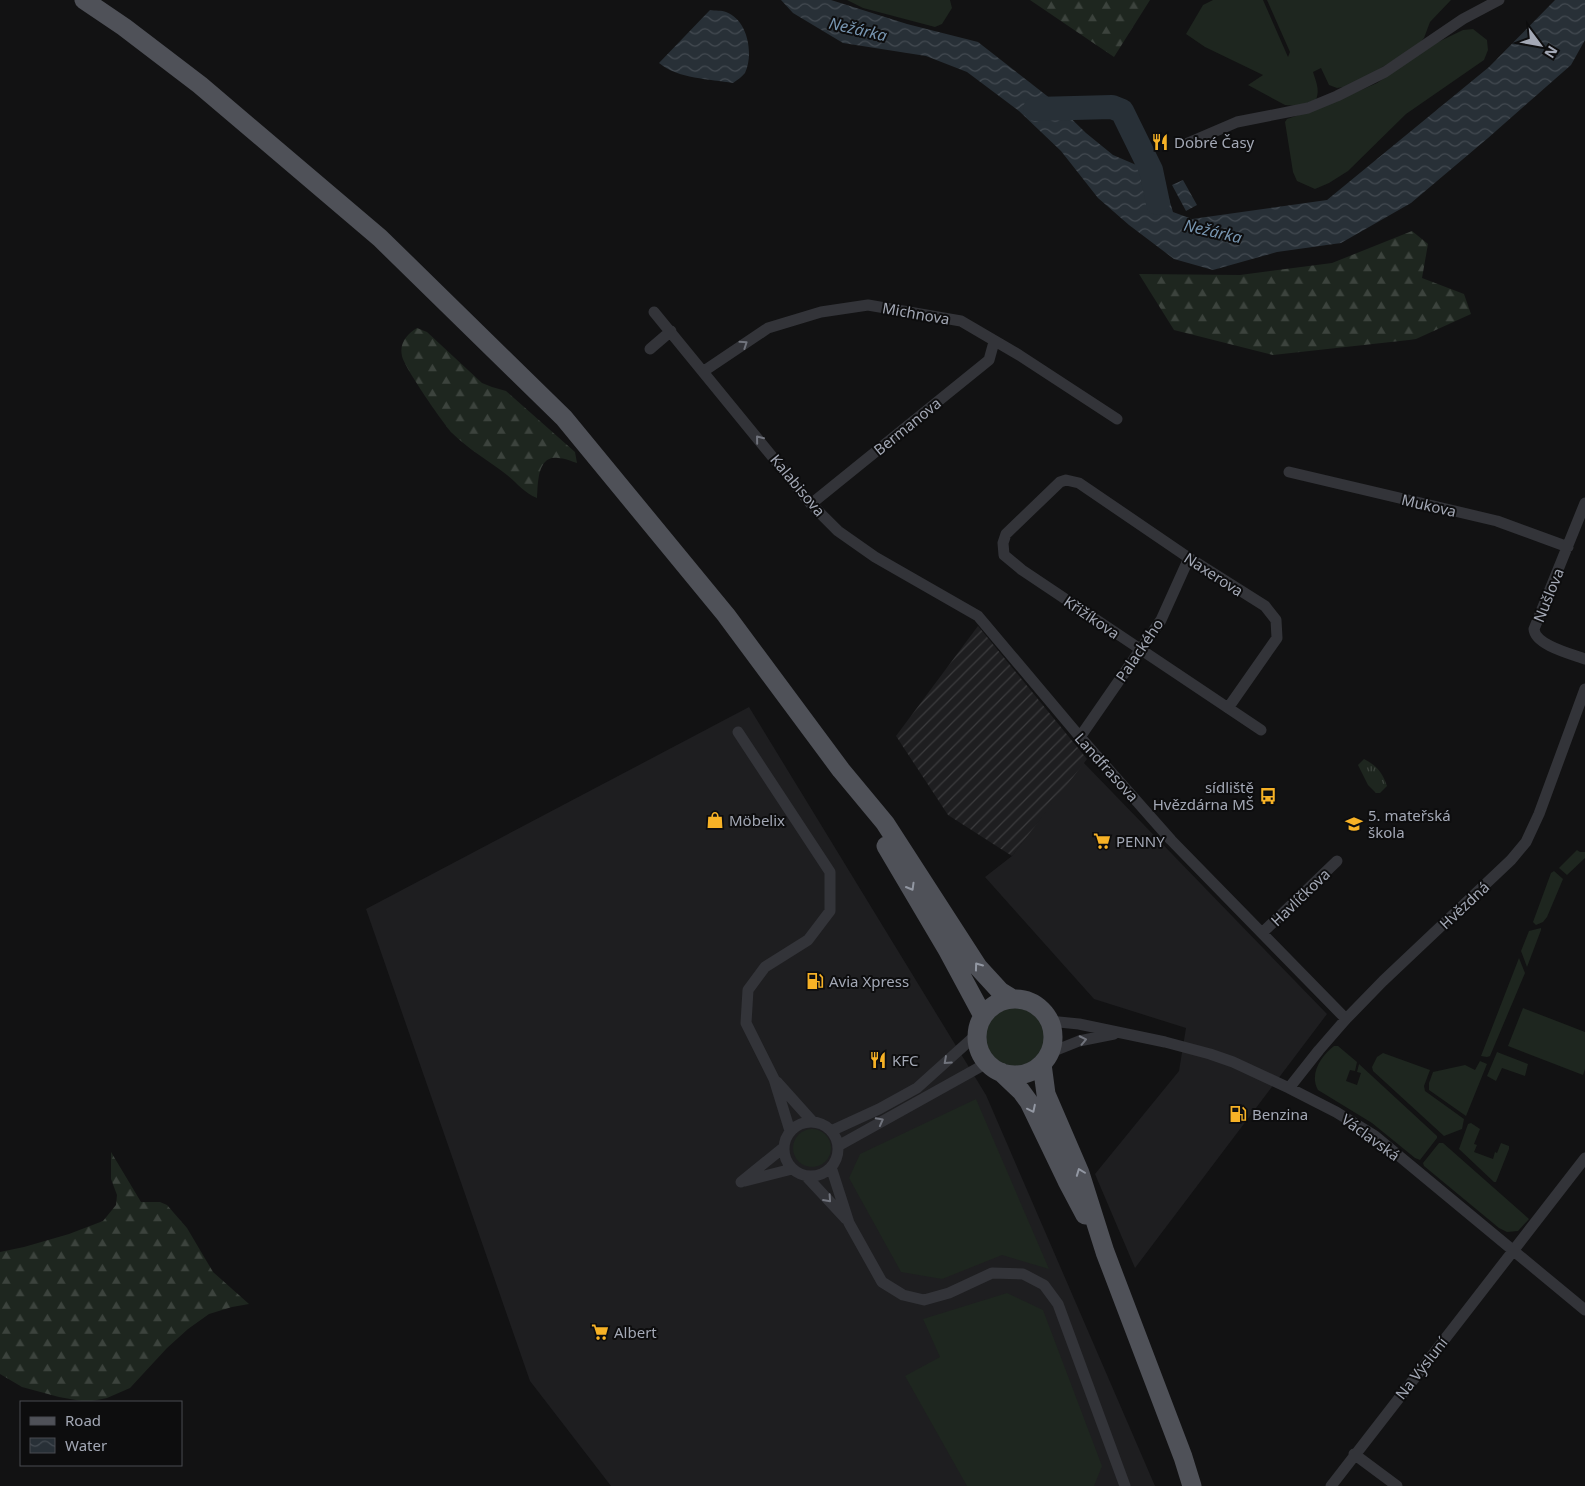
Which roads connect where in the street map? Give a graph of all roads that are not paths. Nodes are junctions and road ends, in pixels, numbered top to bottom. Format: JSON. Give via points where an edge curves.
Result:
{"nodes":[{"id":1,"x":84,"y":0,"type":"edge"},
{"id":2,"x":1499,"y":0,"type":"edge"},
{"id":3,"x":1188,"y":143,"type":"dead end"},
{"id":4,"x":654,"y":312,"type":"dead end"},
{"id":5,"x":671,"y":331,"type":"junction"},
{"id":6,"x":994,"y":342,"type":"junction"},
{"id":7,"x":650,"y":349,"type":"dead end"},
{"id":8,"x":704,"y":371,"type":"junction"},
{"id":9,"x":1117,"y":419,"type":"dead end"},
{"id":10,"x":1289,"y":472,"type":"dead end"},
{"id":11,"x":1060,"y":482,"type":"joint"},
{"id":12,"x":1585,"y":502,"type":"edge"},
{"id":13,"x":811,"y":504,"type":"junction"},
{"id":14,"x":1568,"y":546,"type":"junction"},
{"id":15,"x":1189,"y":558,"type":"junction"},
{"id":16,"x":978,"y":616,"type":"joint"},
{"id":17,"x":1140,"y":649,"type":"junction"},
{"id":18,"x":1585,"y":659,"type":"edge"},
{"id":19,"x":1585,"y":688,"type":"edge"},
{"id":20,"x":1228,"y":708,"type":"junction"},
{"id":21,"x":1261,"y":730,"type":"dead end"},
{"id":22,"x":738,"y":732,"type":"dead end"},
{"id":23,"x":1080,"y":737,"type":"junction"},
{"id":24,"x":841,"y":770,"type":"junction"},
{"id":25,"x":1337,"y":861,"type":"dead end"},
{"id":26,"x":1262,"y":933,"type":"junction"},
{"id":27,"x":1013,"y":999,"type":"junction"},
{"id":28,"x":1346,"y":1019,"type":"junction"},
{"id":29,"x":1049,"y":1021,"type":"junction"},
{"id":30,"x":980,"y":1025,"type":"junction"},
{"id":31,"x":1119,"y":1034,"type":"junction"},
{"id":32,"x":1045,"y":1058,"type":"junction"},
{"id":33,"x":994,"y":1068,"type":"junction"},
{"id":34,"x":774,"y":1079,"type":"junction"},
{"id":35,"x":1289,"y":1088,"type":"junction"},
{"id":36,"x":812,"y":1121,"type":"junction"},
{"id":37,"x":831,"y":1130,"type":"junction"},
{"id":38,"x":790,"y":1131,"type":"junction"},
{"id":39,"x":838,"y":1146,"type":"junction"},
{"id":40,"x":784,"y":1148,"type":"junction"},
{"id":41,"x":1585,"y":1158,"type":"edge"},
{"id":42,"x":831,"y":1167,"type":"junction"},
{"id":43,"x":792,"y":1169,"type":"junction"},
{"id":44,"x":806,"y":1176,"type":"junction"},
{"id":45,"x":849,"y":1223,"type":"junction"},
{"id":46,"x":1105,"y":1252,"type":"junction"},
{"id":47,"x":1513,"y":1252,"type":"junction"},
{"id":48,"x":1585,"y":1310,"type":"edge"},
{"id":49,"x":1354,"y":1454,"type":"junction"},
{"id":50,"x":1125,"y":1486,"type":"edge"},
{"id":51,"x":1192,"y":1486,"type":"edge"},
{"id":52,"x":1330,"y":1486,"type":"edge"},
{"id":53,"x":1397,"y":1486,"type":"edge"}],
"edges":[{"from":1,"to":24,"type":"main road","via":[[200,85],[380,238],[564,418],[726,615]]},
{"from":2,"to":3,"type":"street","via":[[1463,19],[1385,72],[1337,96],[1308,108],[1236,122]]},
{"from":4,"to":5,"type":"street","name":"Kalabisova"},
{"from":5,"to":7,"type":"street"},
{"from":5,"to":8,"type":"street","name":"Kalabisova"},
{"from":8,"to":6,"type":"street","name":"Michnova","one_way":true,"via":[[768,328],[821,312],[868,305],[961,321]]},
{"from":6,"to":9,"type":"street","name":"Michnova","via":[[1019,354]]},
{"from":6,"to":13,"type":"street","name":"Bermanova","via":[[989,360]]},
{"from":13,"to":8,"type":"street","name":"Kalabisova","one_way":true},
{"from":10,"to":14,"type":"street","name":"Mukova","via":[[1498,521]]},
{"from":11,"to":15,"type":"street","name":"Naxerova","via":[[1079,483]]},
{"from":11,"to":17,"type":"street","name":"Křižíkova","via":[[1006,534],[1004,555]]},
{"from":12,"to":14,"type":"street","name":"Nušlova"},
{"from":13,"to":16,"type":"street","name":"Kalabisova","via":[[838,531],[875,557]]},
{"from":14,"to":18,"type":"street","name":"Nušlova","via":[[1534,634],[1542,642]]},
{"from":15,"to":17,"type":"street","name":"Palackého","via":[[1161,620]]},
{"from":15,"to":20,"type":"street","name":"Naxerova","via":[[1265,606],[1276,620],[1277,638]]},
{"from":16,"to":23,"type":"street","name":"Landfrasova"},
{"from":17,"to":20,"type":"street","name":"Křižíkova"},
{"from":17,"to":23,"type":"street","name":"Palackého"},
{"from":19,"to":28,"type":"street","name":"Hvězdná","via":[[1526,842]]},
{"from":20,"to":21,"type":"street","name":"Křižíkova"},
{"from":22,"to":34,"type":"street","via":[[830,872],[830,911],[808,940],[765,967],[748,990],[746,1023]]},
{"from":23,"to":26,"type":"street","name":"Landfrasova","via":[[1171,840]]},
{"from":27,"to":24,"type":"main road","one_way":true,"via":[[1000,991],[978,967],[885,823]]},
{"from":24,"to":30,"type":"main road","one_way":true,"via":[[948,951]]},
{"from":25,"to":26,"type":"street","name":"Havlíčkova"},
{"from":26,"to":28,"type":"street","name":"Landfrasova"},
{"from":27,"to":29,"type":"main road","via":[[1035,1004]]},
{"from":27,"to":30,"type":"main road","via":[[997,1004]]},
{"from":28,"to":35,"type":"street","name":"Hvězdná"},
{"from":29,"to":31,"type":"street","name":"Václavská","via":[[1079,1024]]},
{"from":29,"to":32,"type":"main road","via":[[1053,1040]]},
{"from":30,"to":33,"type":"main road","via":[[979,1049]]},
{"from":30,"to":37,"type":"street","one_way":true,"via":[[917,1088]]},
{"from":32,"to":31,"type":"street","name":"Václavská","one_way":true,"via":[[1079,1041]]},
{"from":31,"to":35,"type":"street","name":"Václavská","via":[[1210,1054]]},
{"from":32,"to":33,"type":"main road","via":[[1025,1074],[1017,1075]]},
{"from":46,"to":32,"type":"main road","one_way":true,"via":[[1080,1173],[1046,1094]]},
{"from":39,"to":33,"type":"street","one_way":true},
{"from":33,"to":46,"type":"main road","one_way":true,"via":[[1029,1102]]},
{"from":34,"to":36,"type":"street"},
{"from":34,"to":38,"type":"street"},
{"from":35,"to":47,"type":"street","name":"Václavská","via":[[1375,1136]]},
{"from":36,"to":37,"type":"street"},
{"from":36,"to":38,"type":"street"},
{"from":37,"to":39,"type":"street"},
{"from":38,"to":40,"type":"street"},
{"from":39,"to":42,"type":"street","via":[[836,1161]]},
{"from":40,"to":43,"type":"street"},
{"from":40,"to":43,"type":"street","via":[[741,1182]]},
{"from":41,"to":47,"type":"street","name":"Na Výsluní"},
{"from":42,"to":44,"type":"street","via":[[816,1176]]},
{"from":42,"to":45,"type":"street"},
{"from":43,"to":44,"type":"street"},
{"from":44,"to":45,"type":"street","one_way":true},
{"from":45,"to":50,"type":"street","via":[[882,1282],[903,1295],[924,1300],[949,1293],[992,1273],[1023,1274],[1044,1285],[1058,1304]]},
{"from":46,"to":51,"type":"main road"},
{"from":47,"to":48,"type":"street","name":"Václavská"},
{"from":47,"to":49,"type":"street","name":"Na Výsluní"},
{"from":49,"to":52,"type":"street","name":"Na Výsluní"},
{"from":49,"to":53,"type":"street"}]}
